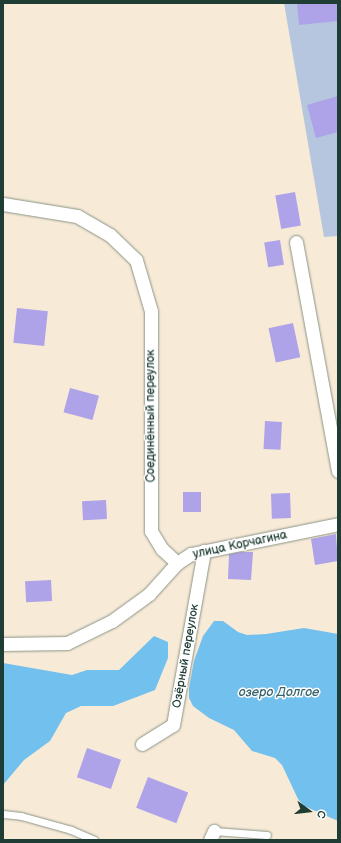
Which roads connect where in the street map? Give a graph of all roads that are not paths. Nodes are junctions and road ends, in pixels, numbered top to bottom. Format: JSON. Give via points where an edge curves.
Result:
{"nodes":[{"id":1,"x":3,"y":204,"type":"edge"},
{"id":2,"x":296,"y":242,"type":"dead end"},
{"id":3,"x":338,"y":471,"type":"edge"},
{"id":4,"x":338,"y":524,"type":"edge"},
{"id":5,"x":204,"y":551,"type":"junction"},
{"id":6,"x":177,"y":563,"type":"junction"},
{"id":7,"x":3,"y":644,"type":"edge"},
{"id":8,"x":142,"y":744,"type":"dead end"},
{"id":9,"x":3,"y":814,"type":"edge"},
{"id":10,"x":267,"y":835,"type":"dead end"},
{"id":11,"x":212,"y":836,"type":"edge"},
{"id":12,"x":94,"y":840,"type":"edge"}],
"edges":[{"from":1,"to":6,"type":"street","name":"Соединённый переулок","via":[[77,216],[110,235],[136,260],[152,311],[151,531],[162,549]]},
{"from":2,"to":3,"type":"street"},
{"from":4,"to":5,"type":"street","name":"улица Корчагина"},
{"from":5,"to":6,"type":"street","name":"улица Корчагина","via":[[191,554]]},
{"from":5,"to":8,"type":"street","name":"Озёрный переулок","via":[[173,725]]},
{"from":6,"to":7,"type":"street","name":"улица Корчагина","via":[[149,594],[112,621],[67,642]]},
{"from":9,"to":12,"type":"lane","via":[[64,828]]},
{"from":10,"to":11,"type":"lane"}]}
